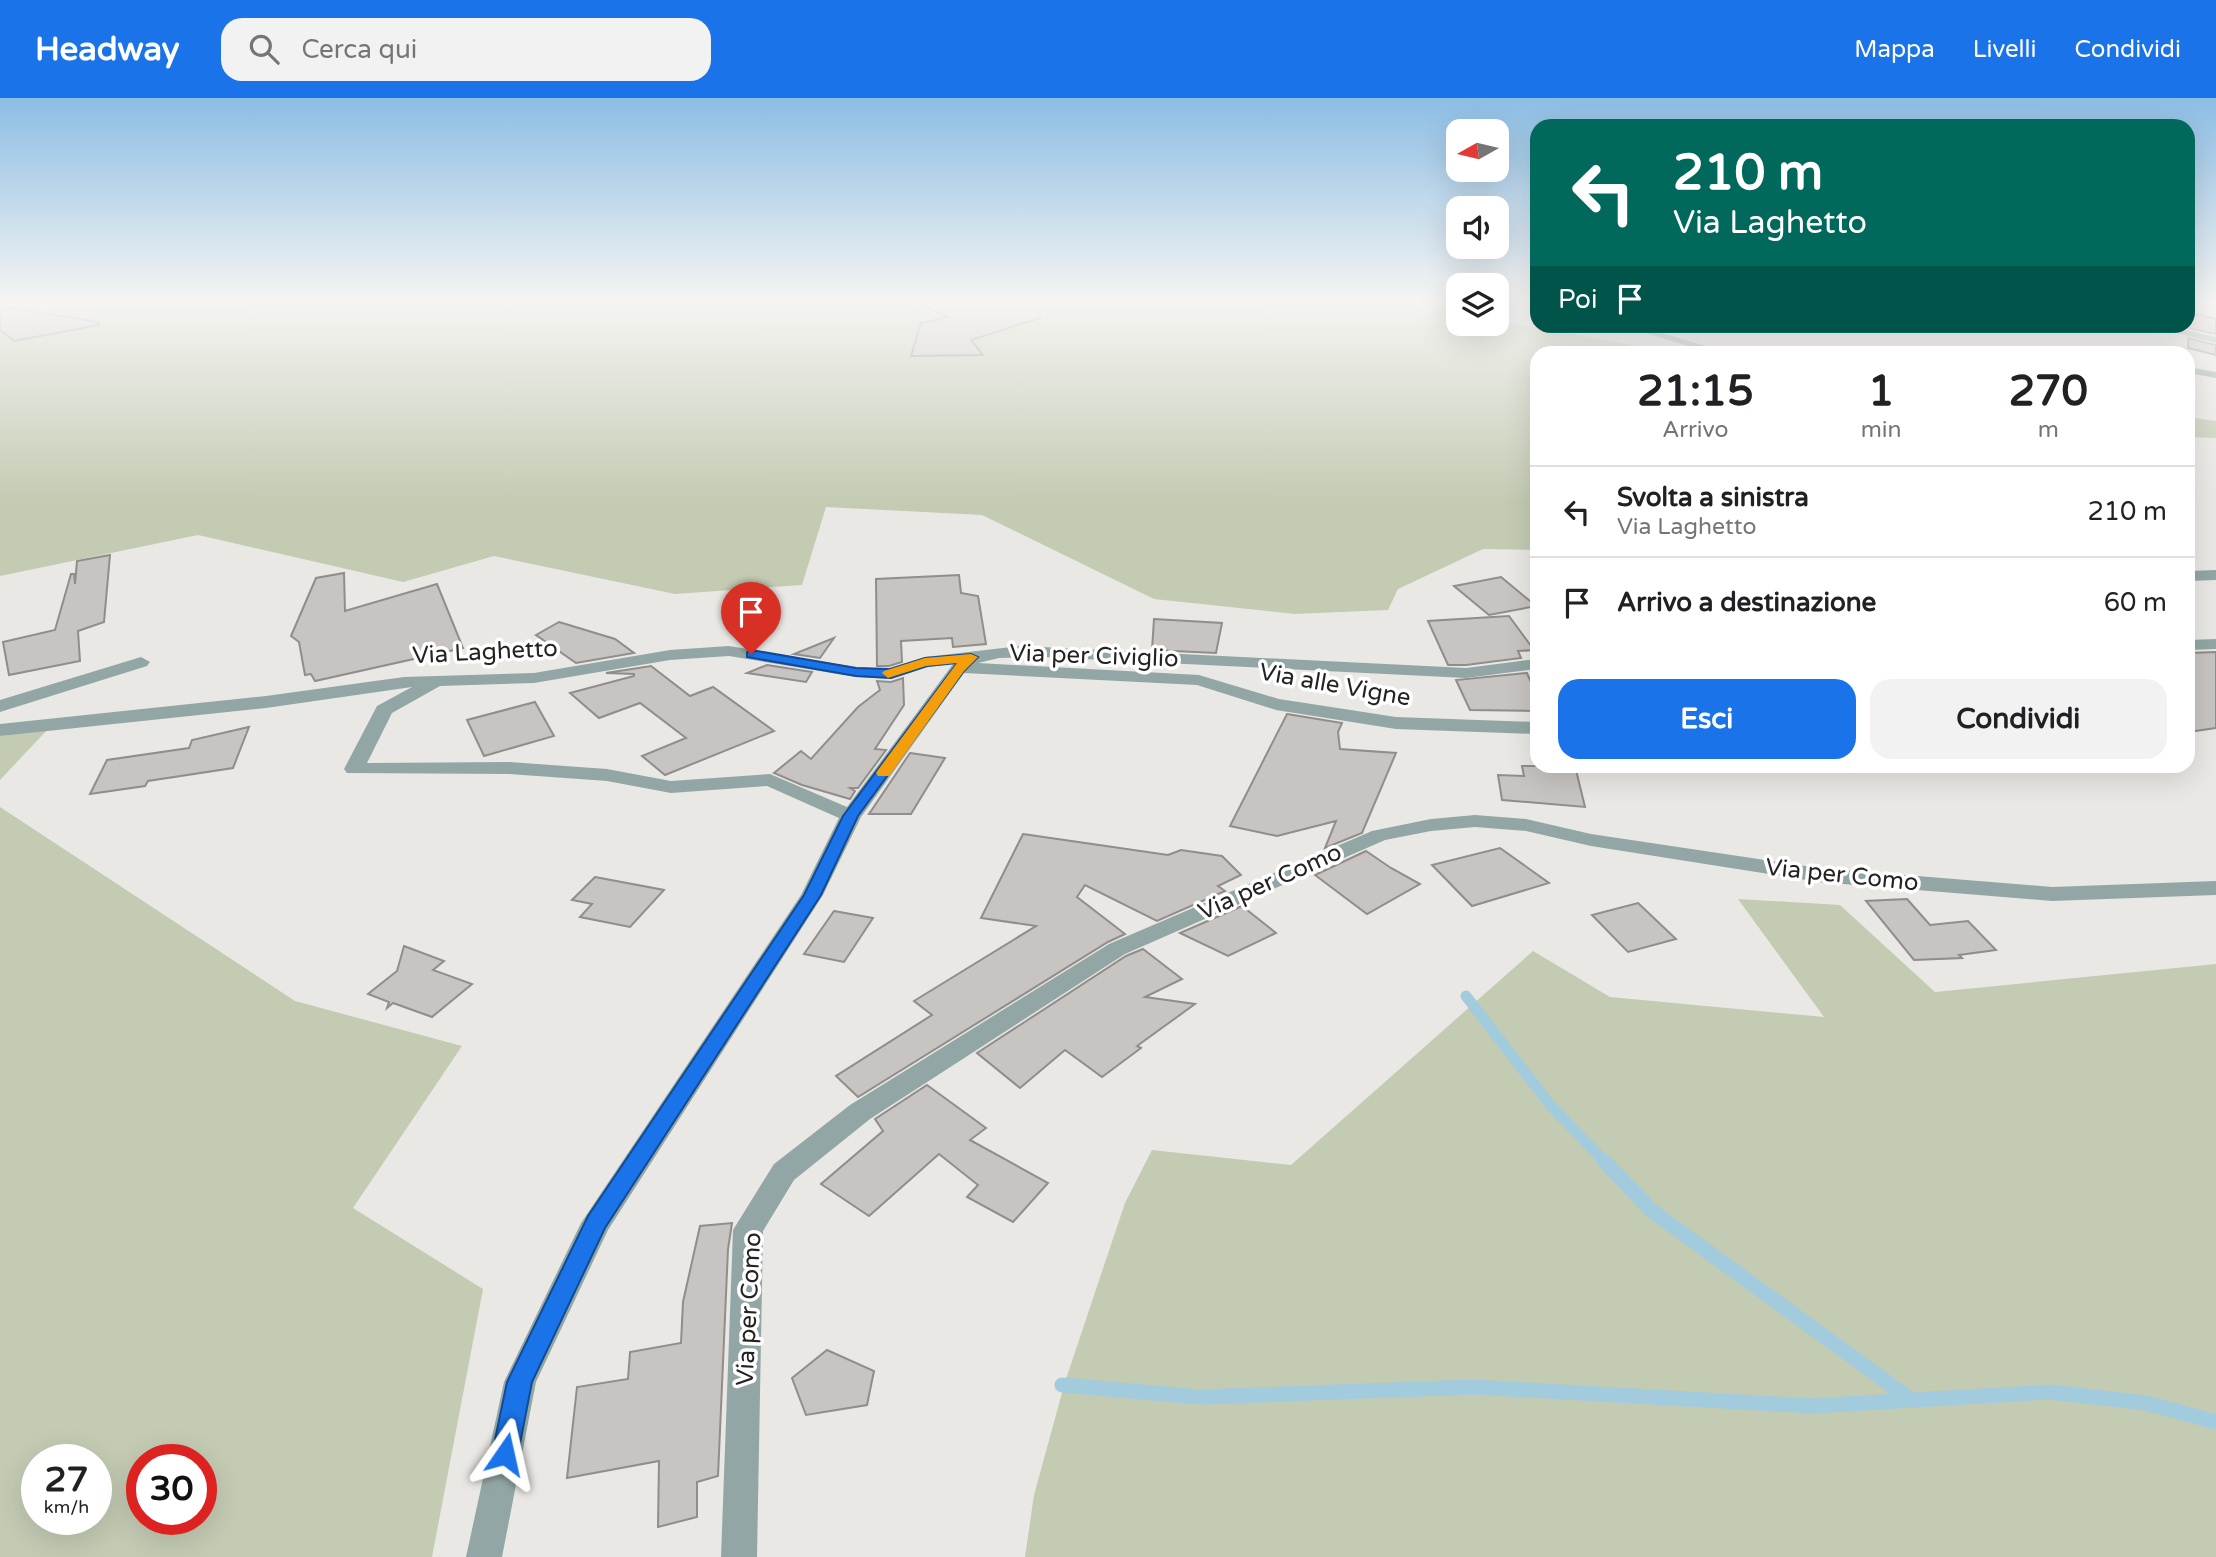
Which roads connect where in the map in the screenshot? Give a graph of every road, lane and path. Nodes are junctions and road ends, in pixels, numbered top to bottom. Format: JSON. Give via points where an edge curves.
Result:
{"nodes":[{"id":1,"x":2195,"y":371,"type":"edge"},
{"id":2,"x":2216,"y":375,"type":"edge"},
{"id":3,"x":2216,"y":575,"type":"edge"},
{"id":4,"x":2195,"y":576,"type":"edge"},
{"id":5,"x":2216,"y":644,"type":"edge"},
{"id":6,"x":2195,"y":645,"type":"edge"},
{"id":7,"x":141,"y":662,"type":"dead end"},
{"id":8,"x":965,"y":663,"type":"junction"},
{"id":9,"x":1530,"y":665,"type":"edge"},
{"id":10,"x":437,"y":681,"type":"junction"},
{"id":11,"x":0,"y":706,"type":"edge"},
{"id":12,"x":1530,"y":728,"type":"edge"},
{"id":13,"x":0,"y":730,"type":"edge"},
{"id":14,"x":851,"y":816,"type":"junction"},
{"id":15,"x":2216,"y":888,"type":"edge"},
{"id":16,"x":484,"y":1557,"type":"edge"},
{"id":17,"x":739,"y":1557,"type":"edge"}],
"edges":[{"from":1,"to":2,"type":"street"},
{"from":3,"to":4,"type":"street"},
{"from":5,"to":6,"type":"street"},
{"from":7,"to":11,"type":"street"},
{"from":8,"to":9,"type":"street","name":"Via per Civiglio","via":[[1006,652],[1043,652],[1466,673]]},
{"from":8,"to":10,"type":"street","name":"Via Laghetto","via":[[925,662],[891,674],[729,651],[670,655],[534,678]]},
{"from":8,"to":12,"type":"street","name":"Via alle Vigne","via":[[1199,680],[1276,704],[1396,723]]},
{"from":8,"to":14,"type":"street"},
{"from":10,"to":13,"type":"street","name":"Via Laghetto","via":[[404,681],[266,702]]},
{"from":10,"to":14,"type":"street","via":[[384,710],[354,769],[509,768],[607,775],[671,787],[771,780]]},
{"from":14,"to":16,"type":"street","via":[[812,895],[596,1223],[520,1382]]},
{"from":15,"to":17,"type":"street","name":"Via per Como","via":[[2052,894],[1819,875],[1591,840],[1526,825],[1475,821],[1380,835],[1117,949],[860,1112],[785,1172],[748,1230]]}]}
